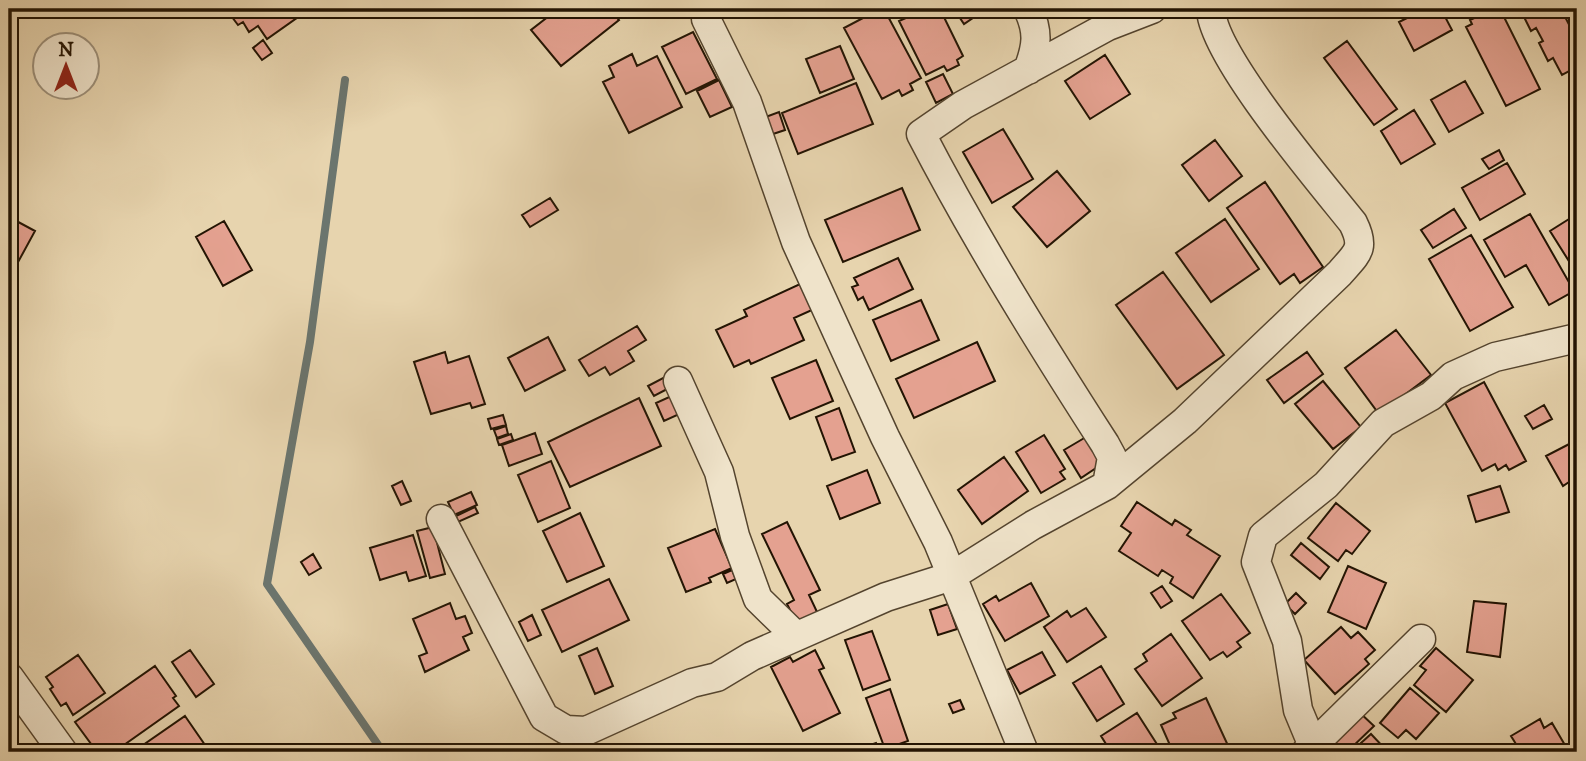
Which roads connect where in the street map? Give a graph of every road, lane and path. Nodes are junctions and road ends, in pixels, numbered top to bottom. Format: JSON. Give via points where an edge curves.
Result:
{"nodes":[{"id":1,"x":706,"y":9,"type":"edge"},
{"id":2,"x":1028,"y":9,"type":"edge"},
{"id":3,"x":1152,"y":9,"type":"edge"},
{"id":4,"x":1211,"y":9,"type":"edge"},
{"id":5,"x":1028,"y":70,"type":"junction"},
{"id":6,"x":1577,"y":338,"type":"edge"},
{"id":7,"x":678,"y":381,"type":"dead end"},
{"id":8,"x":1107,"y":485,"type":"junction"},
{"id":9,"x":441,"y":519,"type":"dead end"},
{"id":10,"x":952,"y":576,"type":"junction"},
{"id":11,"x":796,"y":636,"type":"junction"},
{"id":12,"x":1421,"y":639,"type":"dead end"},
{"id":13,"x":9,"y":677,"type":"edge"},
{"id":14,"x":1310,"y":749,"type":"edge"},
{"id":15,"x":63,"y":752,"type":"edge"},
{"id":16,"x":1024,"y":752,"type":"edge"}],
"edges":[{"from":1,"to":10,"type":"street","via":[[706,19],[747,102],[796,242]]},
{"from":2,"to":5,"type":"street","via":[[1037,28]]},
{"from":3,"to":5,"type":"street","via":[[1108,26]]},
{"from":4,"to":8,"type":"street","via":[[1215,29],[1268,116],[1353,223],[1361,238],[1359,251],[1185,421]]},
{"from":5,"to":8,"type":"street","via":[[920,134],[1037,338],[1112,457]]},
{"from":6,"to":14,"type":"street","via":[[1495,357],[1454,376],[1431,396],[1383,423],[1326,485],[1263,536],[1256,562],[1287,641],[1298,710]]},
{"from":7,"to":11,"type":"street","via":[[719,472],[734,536],[758,598]]},
{"from":8,"to":10,"type":"street"},
{"from":9,"to":11,"type":"street","via":[[544,717],[566,730],[586,731],[692,683],[717,677]]},
{"from":10,"to":11,"type":"street","via":[[886,597]]},
{"from":10,"to":16,"type":"street"},
{"from":12,"to":14,"type":"street"},
{"from":13,"to":15,"type":"street"}]}
